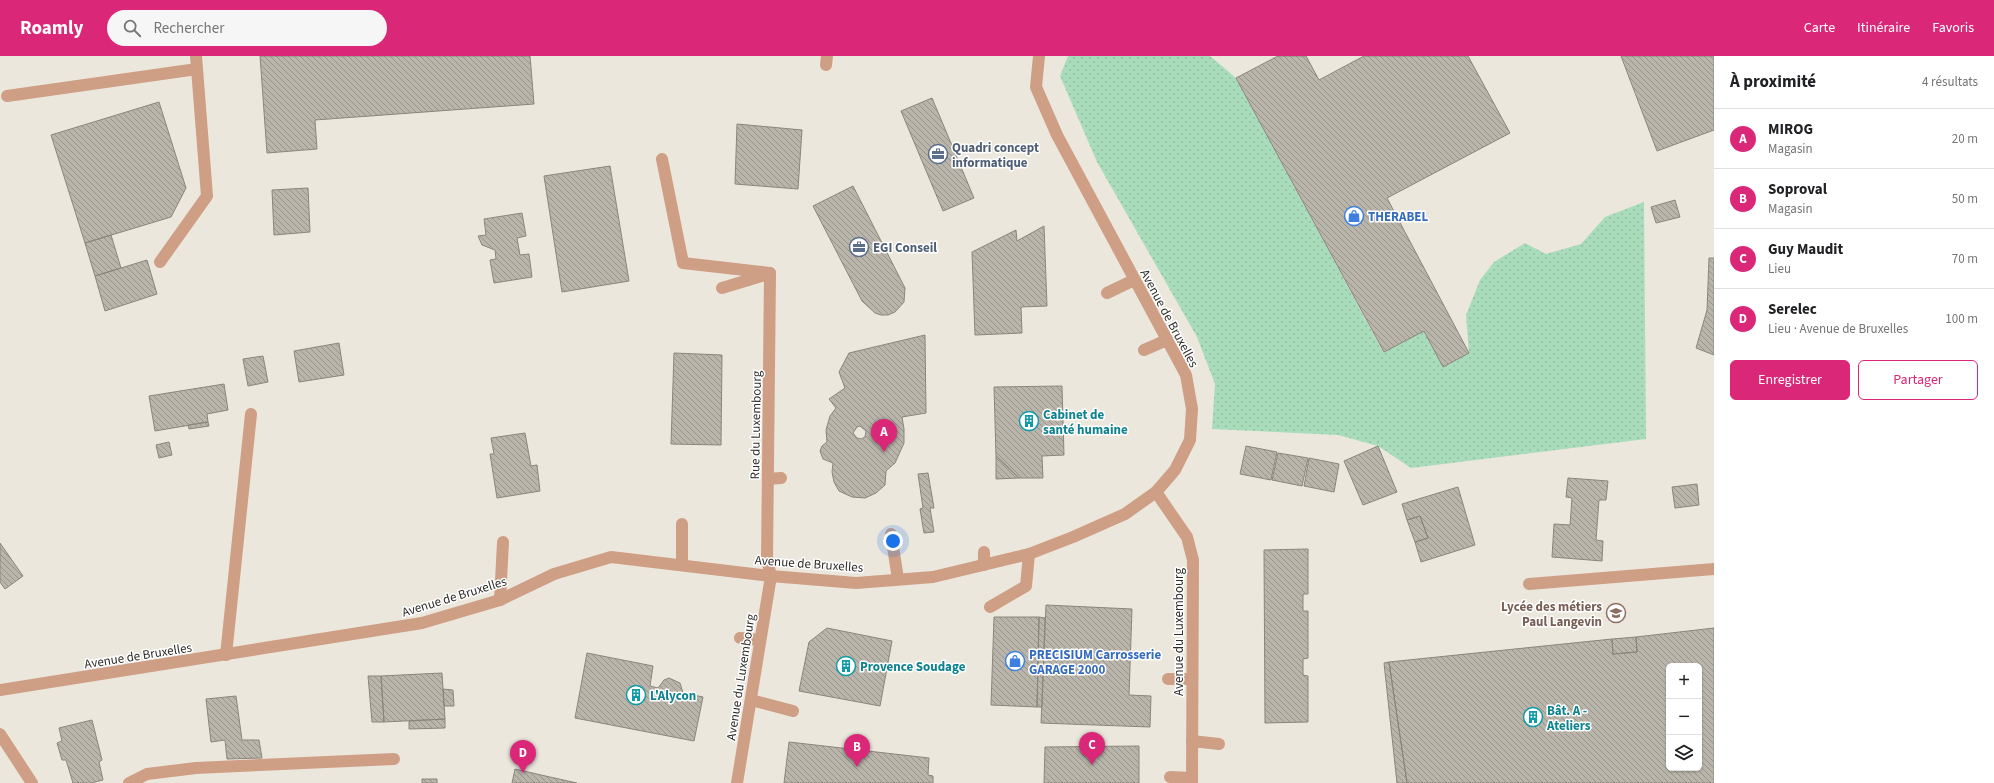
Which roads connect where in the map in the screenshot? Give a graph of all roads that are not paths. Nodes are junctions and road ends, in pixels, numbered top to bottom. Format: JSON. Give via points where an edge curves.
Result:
{"nodes":[{"id":1,"x":196,"y":56,"type":"edge"},
{"id":2,"x":1039,"y":56,"type":"edge"},
{"id":3,"x":197,"y":69,"type":"junction"},
{"id":4,"x":7,"y":96,"type":"dead end"},
{"id":5,"x":662,"y":159,"type":"dead end"},
{"id":6,"x":160,"y":262,"type":"dead end"},
{"id":7,"x":770,"y":274,"type":"junction"},
{"id":8,"x":1134,"y":280,"type":"junction"},
{"id":9,"x":722,"y":288,"type":"dead end"},
{"id":10,"x":1107,"y":293,"type":"dead end"},
{"id":11,"x":1167,"y":340,"type":"junction"},
{"id":12,"x":1144,"y":350,"type":"dead end"},
{"id":13,"x":251,"y":414,"type":"dead end"},
{"id":14,"x":781,"y":478,"type":"dead end"},
{"id":15,"x":768,"y":479,"type":"junction"},
{"id":16,"x":1156,"y":492,"type":"junction"},
{"id":17,"x":682,"y":524,"type":"dead end"},
{"id":18,"x":891,"y":534,"type":"dead end"},
{"id":19,"x":503,"y":542,"type":"dead end"},
{"id":20,"x":984,"y":552,"type":"dead end"},
{"id":21,"x":1029,"y":554,"type":"junction"},
{"id":22,"x":682,"y":565,"type":"junction"},
{"id":23,"x":984,"y":565,"type":"junction"},
{"id":24,"x":1714,"y":569,"type":"edge"},
{"id":25,"x":771,"y":576,"type":"junction"},
{"id":26,"x":898,"y":579,"type":"junction"},
{"id":27,"x":1529,"y":584,"type":"dead end"},
{"id":28,"x":500,"y":600,"type":"junction"},
{"id":29,"x":990,"y":607,"type":"dead end"},
{"id":30,"x":740,"y":638,"type":"dead end"},
{"id":31,"x":760,"y":640,"type":"junction"},
{"id":32,"x":226,"y":655,"type":"junction"},
{"id":33,"x":1192,"y":679,"type":"junction"},
{"id":34,"x":1168,"y":680,"type":"dead end"},
{"id":35,"x":0,"y":690,"type":"edge"},
{"id":36,"x":751,"y":700,"type":"junction"},
{"id":37,"x":793,"y":711,"type":"dead end"},
{"id":38,"x":0,"y":734,"type":"edge"},
{"id":39,"x":1192,"y":741,"type":"junction"},
{"id":40,"x":1220,"y":744,"type":"dead end"},
{"id":41,"x":394,"y":759,"type":"dead end"},
{"id":42,"x":1170,"y":777,"type":"dead end"},
{"id":43,"x":1192,"y":780,"type":"edge"},
{"id":44,"x":32,"y":783,"type":"edge"},
{"id":45,"x":129,"y":783,"type":"edge"},
{"id":46,"x":737,"y":783,"type":"edge"}],
"edges":[{"from":1,"to":3,"type":"street"},
{"from":2,"to":8,"type":"street","name":"Avenue de Bruxelles","via":[[1036,86],[1057,135]]},
{"from":3,"to":4,"type":"street"},
{"from":3,"to":6,"type":"street","via":[[207,196]]},
{"from":5,"to":7,"type":"street","via":[[683,263]]},
{"from":7,"to":9,"type":"street"},
{"from":7,"to":15,"type":"street","name":"Rue du Luxembourg"},
{"from":8,"to":10,"type":"street"},
{"from":8,"to":11,"type":"street","name":"Avenue de Bruxelles"},
{"from":11,"to":12,"type":"street"},
{"from":11,"to":16,"type":"street","name":"Avenue de Bruxelles","via":[[1186,376],[1192,409],[1190,440],[1175,470]]},
{"from":13,"to":32,"type":"street"},
{"from":14,"to":15,"type":"street"},
{"from":15,"to":25,"type":"street","name":"Rue du Luxembourg","via":[[767,560]]},
{"from":16,"to":21,"type":"street","name":"Avenue de Bruxelles","via":[[1125,514]]},
{"from":16,"to":33,"type":"street","name":"Avenue du Luxembourg","via":[[1187,537],[1193,560]]},
{"from":17,"to":22,"type":"street"},
{"from":18,"to":26,"type":"street"},
{"from":19,"to":28,"type":"street"},
{"from":20,"to":23,"type":"street"},
{"from":21,"to":23,"type":"street","name":"Avenue de Bruxelles"},
{"from":21,"to":29,"type":"street","via":[[1026,586]]},
{"from":22,"to":25,"type":"street","name":"Avenue de Bruxelles"},
{"from":22,"to":28,"type":"street","name":"Avenue de Bruxelles","via":[[611,557],[554,574]]},
{"from":23,"to":26,"type":"street","name":"Avenue de Bruxelles","via":[[933,577]]},
{"from":24,"to":27,"type":"street"},
{"from":25,"to":26,"type":"street","name":"Avenue de Bruxelles","via":[[856,582]]},
{"from":25,"to":31,"type":"street","name":"Avenue du Luxembourg"},
{"from":28,"to":32,"type":"street","name":"Avenue de Bruxelles","via":[[422,623]]},
{"from":30,"to":31,"type":"street"},
{"from":31,"to":36,"type":"street","name":"Avenue du Luxembourg"},
{"from":32,"to":35,"type":"street","name":"Avenue de Bruxelles"},
{"from":33,"to":34,"type":"street"},
{"from":33,"to":39,"type":"street","name":"Avenue du Luxembourg"},
{"from":36,"to":37,"type":"street"},
{"from":36,"to":46,"type":"street","name":"Avenue du Luxembourg"},
{"from":38,"to":44,"type":"street"},
{"from":39,"to":40,"type":"street"},
{"from":39,"to":43,"type":"street","name":"Avenue du Luxembourg"},
{"from":41,"to":45,"type":"street","via":[[196,768],[147,774]]},
{"from":42,"to":43,"type":"street"}]}
